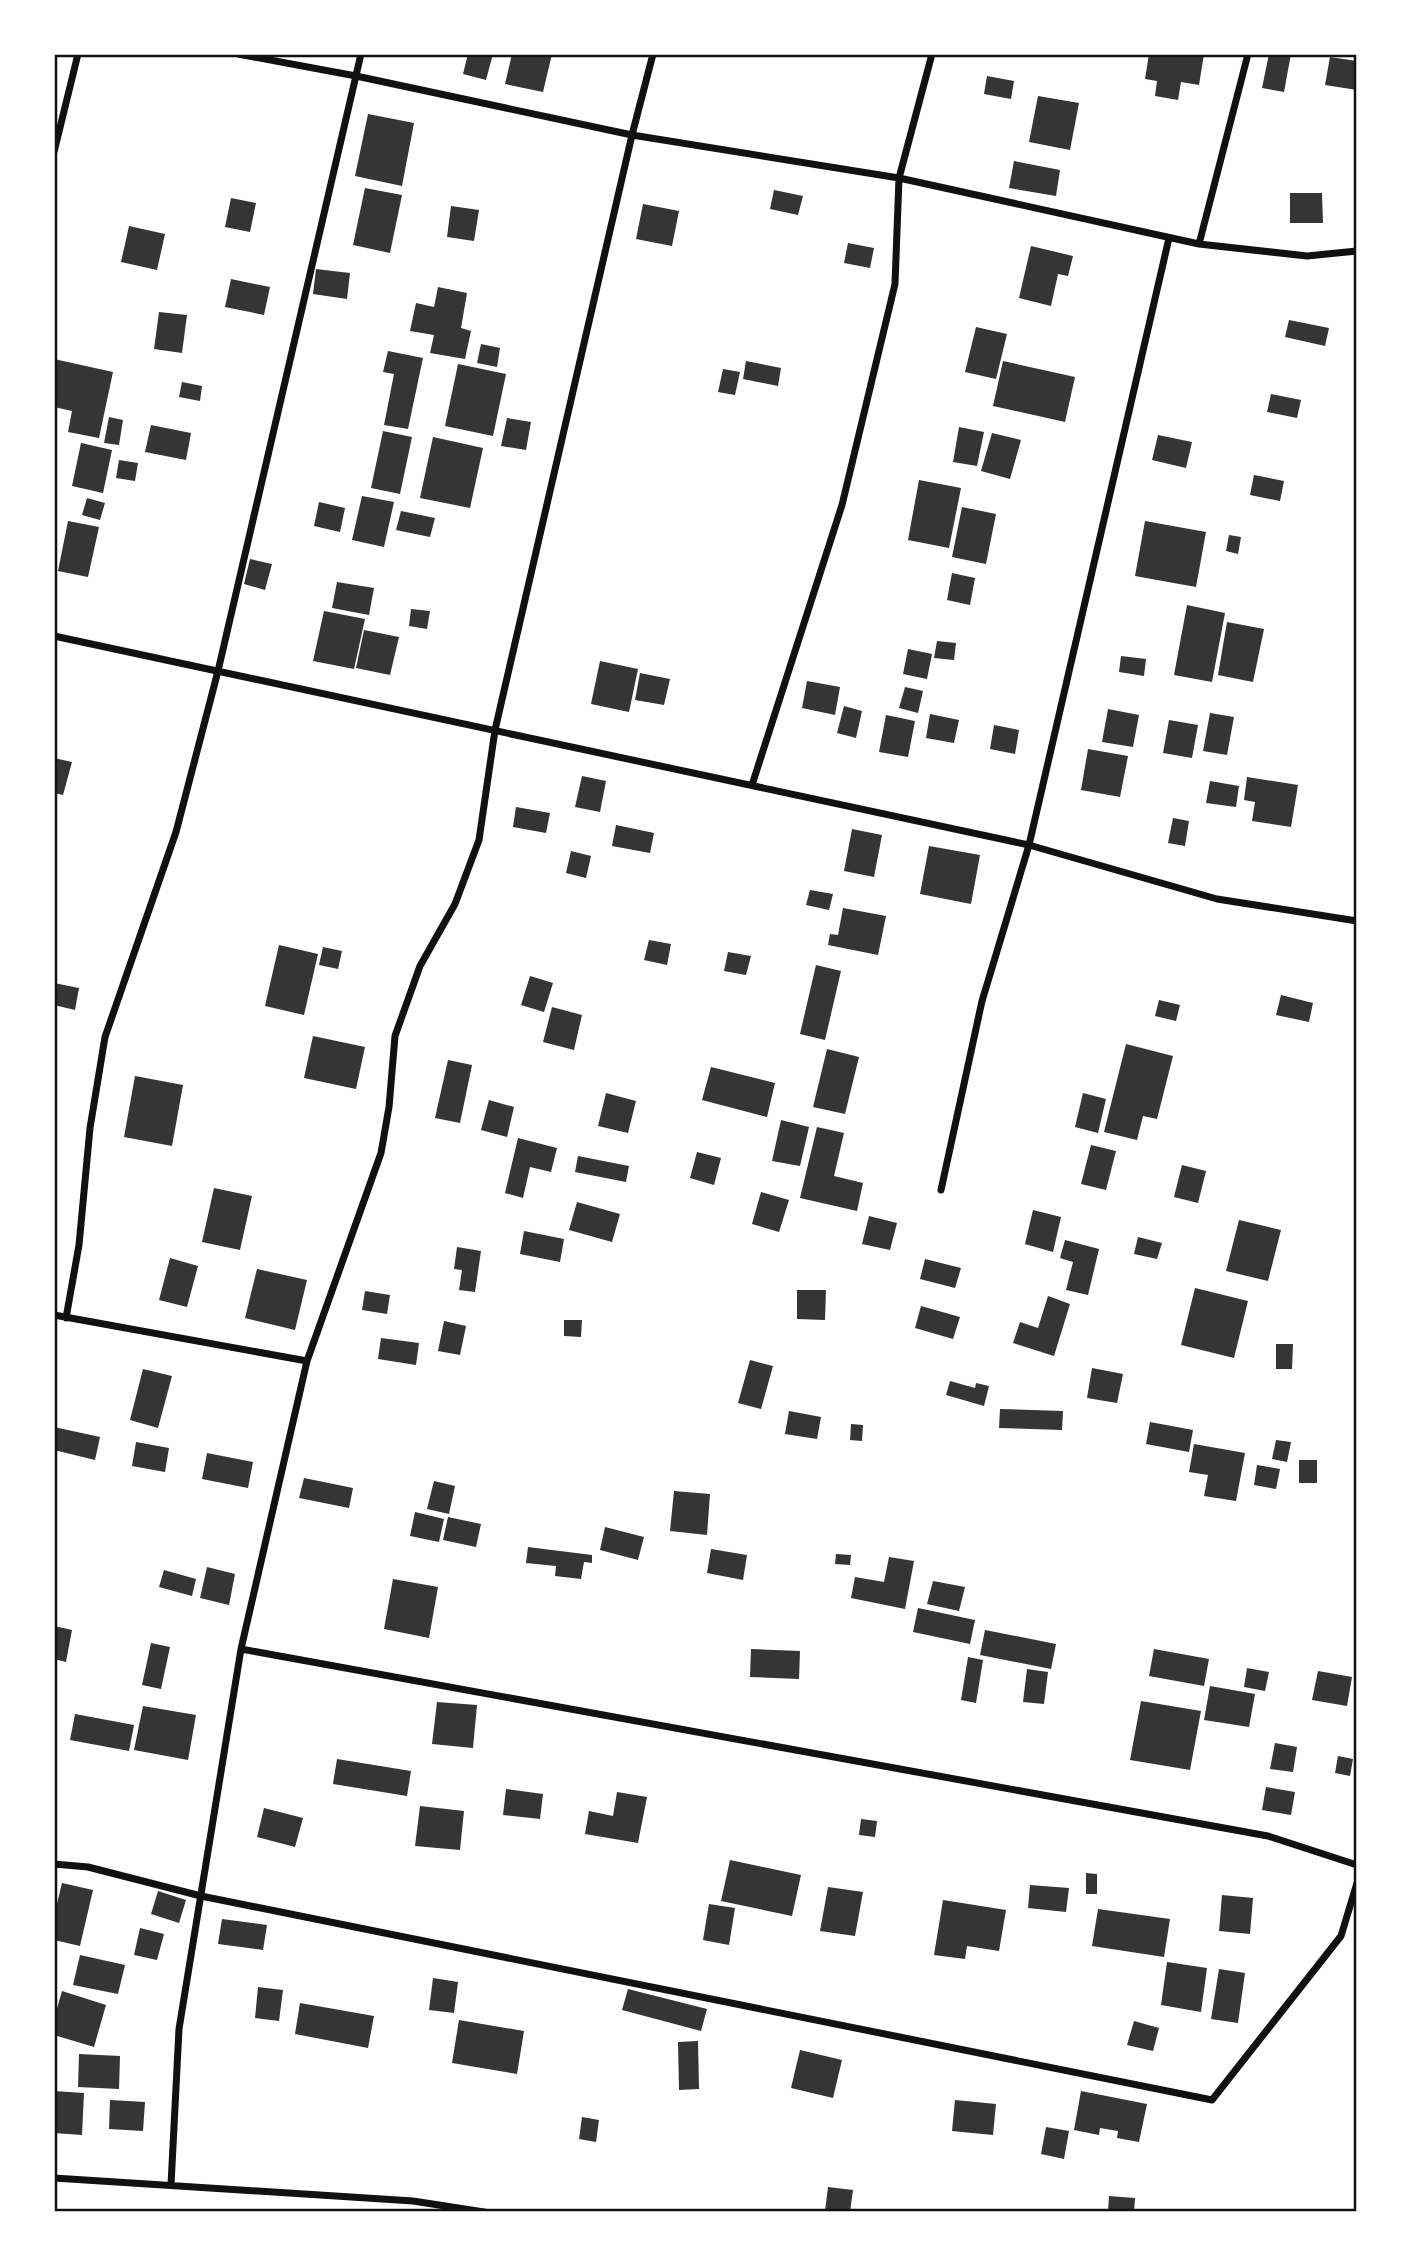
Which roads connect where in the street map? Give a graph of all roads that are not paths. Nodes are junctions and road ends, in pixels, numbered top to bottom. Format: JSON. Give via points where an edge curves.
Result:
{"nodes":[{"id":1,"x":78,"y":54,"type":"edge"},
{"id":2,"x":238,"y":54,"type":"edge"},
{"id":3,"x":361,"y":54,"type":"edge"},
{"id":4,"x":653,"y":54,"type":"edge"},
{"id":5,"x":932,"y":54,"type":"edge"},
{"id":6,"x":1248,"y":54,"type":"edge"},
{"id":7,"x":356,"y":76,"type":"junction"},
{"id":8,"x":632,"y":135,"type":"junction"},
{"id":9,"x":54,"y":152,"type":"edge"},
{"id":10,"x":899,"y":178,"type":"junction"},
{"id":11,"x":1169,"y":238,"type":"junction"},
{"id":12,"x":1199,"y":244,"type":"junction"},
{"id":13,"x":1357,"y":251,"type":"edge"},
{"id":14,"x":54,"y":636,"type":"edge"},
{"id":15,"x":218,"y":671,"type":"junction"},
{"id":16,"x":495,"y":730,"type":"junction"},
{"id":17,"x":752,"y":786,"type":"junction"},
{"id":18,"x":1029,"y":845,"type":"junction"},
{"id":19,"x":1357,"y":921,"type":"edge"},
{"id":20,"x":941,"y":1190,"type":"dead end"},
{"id":21,"x":54,"y":1315,"type":"edge"},
{"id":22,"x":66,"y":1318,"type":"junction"},
{"id":23,"x":307,"y":1361,"type":"junction"},
{"id":24,"x":241,"y":1649,"type":"junction"},
{"id":25,"x":54,"y":1864,"type":"edge"},
{"id":26,"x":1357,"y":1865,"type":"edge"},
{"id":27,"x":1357,"y":1883,"type":"edge"},
{"id":28,"x":201,"y":1896,"type":"junction"},
{"id":29,"x":54,"y":2178,"type":"edge"},
{"id":30,"x":171,"y":2185,"type":"junction"},
{"id":31,"x":484,"y":2212,"type":"edge"}],
"edges":[{"from":1,"to":9,"type":"street"},
{"from":2,"to":7,"type":"street"},
{"from":3,"to":7,"type":"street"},
{"from":4,"to":8,"type":"street"},
{"from":5,"to":10,"type":"street"},
{"from":6,"to":12,"type":"street"},
{"from":7,"to":8,"type":"street"},
{"from":7,"to":15,"type":"street"},
{"from":8,"to":10,"type":"street"},
{"from":8,"to":16,"type":"street"},
{"from":10,"to":11,"type":"street"},
{"from":10,"to":17,"type":"street","via":[[895,284],[842,505]]},
{"from":11,"to":12,"type":"street"},
{"from":11,"to":18,"type":"street"},
{"from":12,"to":13,"type":"street","via":[[1307,256]]},
{"from":14,"to":15,"type":"street"},
{"from":15,"to":16,"type":"street"},
{"from":15,"to":22,"type":"street","via":[[176,832],[105,1037]]},
{"from":16,"to":17,"type":"street"},
{"from":16,"to":23,"type":"street","via":[[479,840],[455,904],[420,966],[395,1037],[381,1153]]},
{"from":17,"to":18,"type":"street"},
{"from":18,"to":19,"type":"street","via":[[1217,899]]},
{"from":18,"to":20,"type":"street","via":[[982,1001]]},
{"from":21,"to":22,"type":"street"},
{"from":22,"to":23,"type":"street"},
{"from":23,"to":24,"type":"street"},
{"from":24,"to":26,"type":"street","via":[[1268,1836]]},
{"from":24,"to":28,"type":"street"},
{"from":25,"to":28,"type":"street","via":[[88,1867]]},
{"from":27,"to":28,"type":"street","via":[[1341,1936],[1212,2099]]},
{"from":28,"to":30,"type":"street","via":[[179,2029]]},
{"from":29,"to":30,"type":"street"},
{"from":30,"to":31,"type":"street","via":[[413,2201]]}]}
